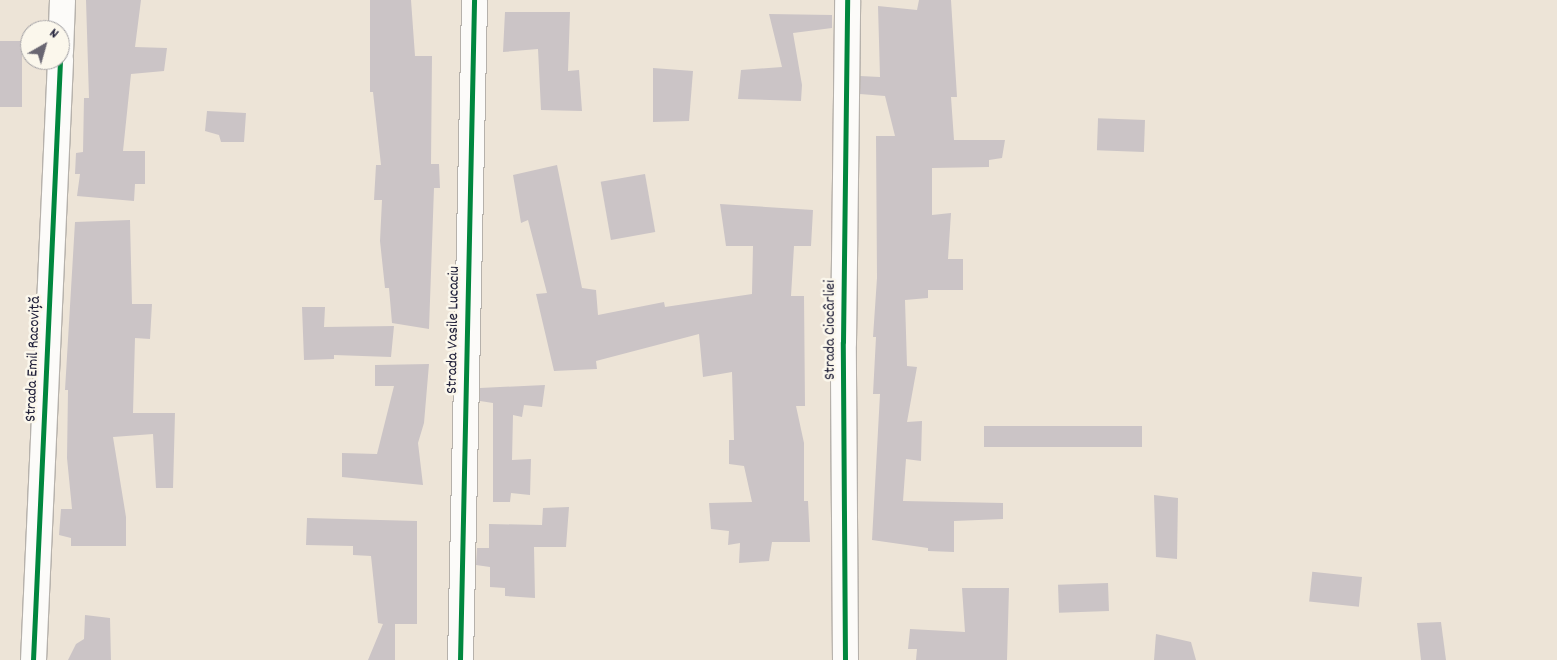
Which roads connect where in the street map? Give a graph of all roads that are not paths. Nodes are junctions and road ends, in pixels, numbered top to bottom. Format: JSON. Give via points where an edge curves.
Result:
{"nodes":[{"id":1,"x":62,"y":0,"type":"edge"},
{"id":2,"x":474,"y":0,"type":"edge"},
{"id":3,"x":847,"y":0,"type":"edge"},
{"id":4,"x":61,"y":20,"type":"edge"},
{"id":5,"x":60,"y":70,"type":"edge"},
{"id":6,"x":33,"y":660,"type":"edge"},
{"id":7,"x":460,"y":660,"type":"edge"},
{"id":8,"x":845,"y":660,"type":"edge"}],
"edges":[{"from":1,"to":4,"type":"street"},
{"from":2,"to":7,"type":"street","name":"Strada Vasile Lucaciu"},
{"from":3,"to":8,"type":"street","name":"Strada Ciocârliei","via":[[843,342]]},
{"from":5,"to":6,"type":"street","name":"Strada Emil Racoviță"}]}
